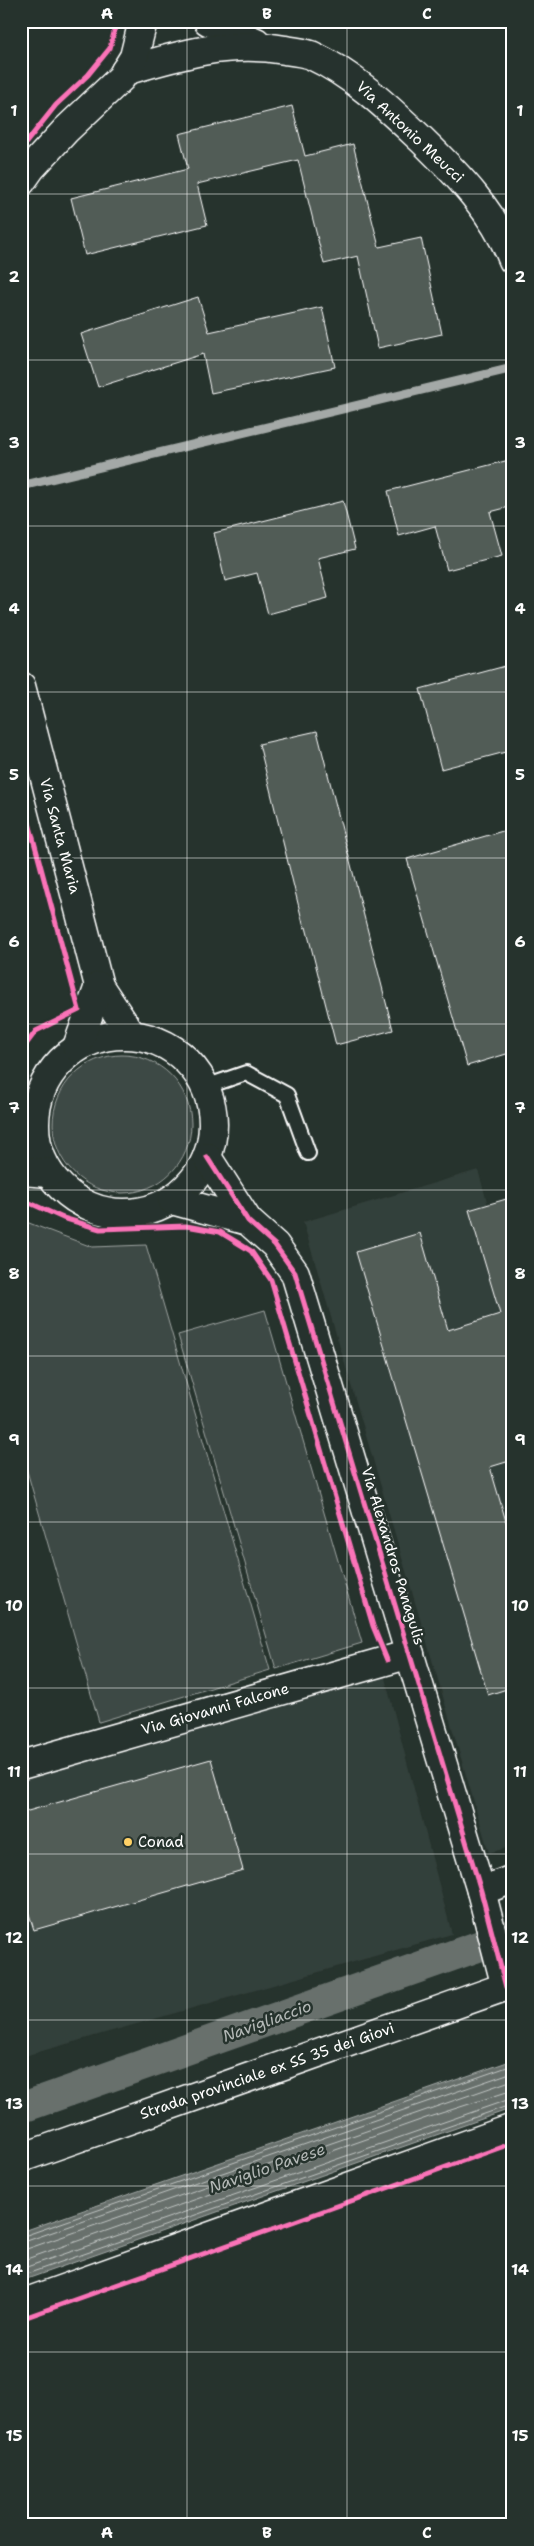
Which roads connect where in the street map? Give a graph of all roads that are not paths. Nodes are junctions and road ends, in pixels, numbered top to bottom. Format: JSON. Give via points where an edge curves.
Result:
{"nodes":[{"id":1,"x":144,"y":21,"type":"edge"},
{"id":2,"x":208,"y":21,"type":"edge"},
{"id":3,"x":268,"y":48,"type":"junction"},
{"id":4,"x":125,"y":71,"type":"junction"},
{"id":5,"x":21,"y":182,"type":"edge"},
{"id":6,"x":513,"y":260,"type":"edge"},
{"id":7,"x":21,"y":686,"type":"edge"},
{"id":8,"x":100,"y":986,"type":"junction"},
{"id":9,"x":131,"y":1034,"type":"junction"},
{"id":10,"x":77,"y":1047,"type":"junction"},
{"id":11,"x":204,"y":1087,"type":"junction"},
{"id":12,"x":28,"y":1124,"type":"edge"},
{"id":13,"x":308,"y":1153,"type":"dead end"},
{"id":14,"x":207,"y":1157,"type":"junction"},
{"id":15,"x":21,"y":1171,"type":"edge"},
{"id":16,"x":49,"y":1173,"type":"junction"},
{"id":17,"x":172,"y":1200,"type":"junction"},
{"id":18,"x":248,"y":1221,"type":"junction"},
{"id":19,"x":410,"y":1654,"type":"junction"},
{"id":20,"x":21,"y":1765,"type":"edge"},
{"id":21,"x":513,"y":1879,"type":"edge"},
{"id":22,"x":481,"y":1891,"type":"junction"},
{"id":23,"x":510,"y":1986,"type":"edge"},
{"id":24,"x":513,"y":2128,"type":"edge"},
{"id":25,"x":21,"y":2158,"type":"edge"},
{"id":26,"x":21,"y":2304,"type":"edge"}],
"edges":[{"from":1,"to":4,"type":"street","via":[[134,57]]},
{"from":2,"to":3,"type":"street"},
{"from":3,"to":4,"type":"street","name":"Via Antonio Meucci","via":[[239,45],[202,50]]},
{"from":3,"to":6,"type":"street","name":"Via Antonio Meucci","via":[[309,54],[354,80],[398,117],[483,205]]},
{"from":4,"to":5,"type":"street","via":[[66,130]]},
{"from":7,"to":8,"type":"street","name":"Via Santa Maria"},
{"from":8,"to":9,"type":"street","name":"Via Santa Maria"},
{"from":8,"to":10,"type":"street"},
{"from":9,"to":10,"type":"street","via":[[103,1036]]},
{"from":9,"to":11,"type":"street","via":[[158,1041],[182,1055]]},
{"from":10,"to":12,"type":"street","via":[[55,1066],[40,1091]]},
{"from":11,"to":13,"type":"lane","via":[[246,1073],[287,1095]]},
{"from":11,"to":14,"type":"street","via":[[211,1102],[213,1130]]},
{"from":12,"to":16,"type":"street"},
{"from":14,"to":17,"type":"street","via":[[192,1181]]},
{"from":14,"to":18,"type":"street","name":"Via Alexandros Panagulis"},
{"from":15,"to":16,"type":"street"},
{"from":16,"to":17,"type":"street","via":[[68,1194],[92,1208],[119,1214],[146,1211]]},
{"from":17,"to":18,"type":"street","name":"Via Alexandros Panagulis"},
{"from":18,"to":19,"type":"street","name":"Via Alexandros Panagulis","via":[[275,1245],[295,1272]]},
{"from":19,"to":20,"type":"street","name":"Via Giovanni Falcone"},
{"from":19,"to":22,"type":"street","name":"Via Alexandros Panagulis"},
{"from":21,"to":22,"type":"street"},
{"from":22,"to":23,"type":"street","name":"Via Alexandros Panagulis"},
{"from":23,"to":25,"type":"street","name":"Strada provinciale ex SS 35 dei Giovi"},
{"from":24,"to":26,"type":"street"}]}
